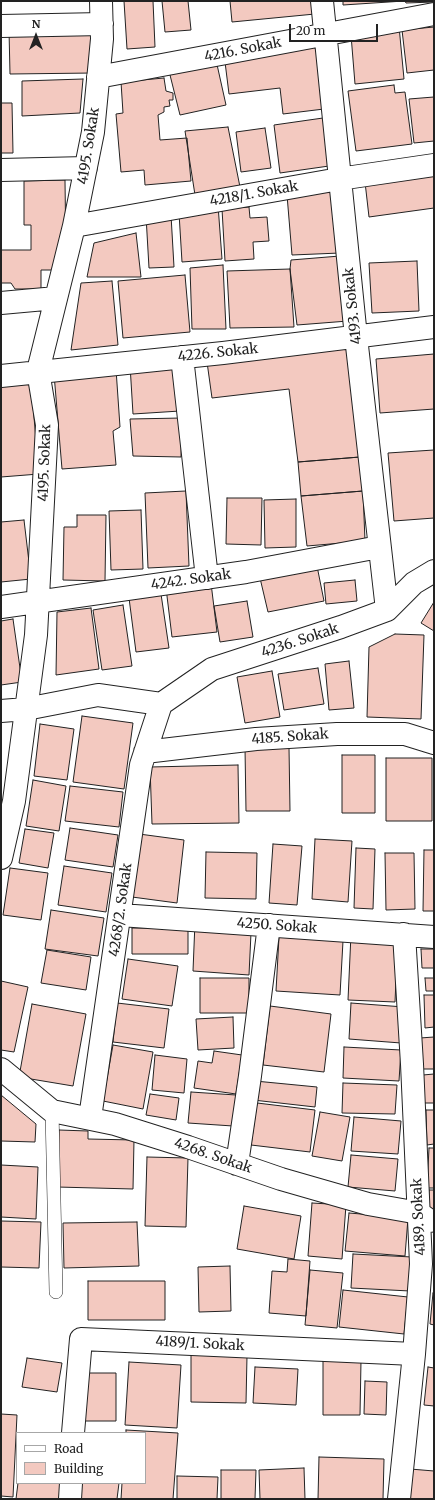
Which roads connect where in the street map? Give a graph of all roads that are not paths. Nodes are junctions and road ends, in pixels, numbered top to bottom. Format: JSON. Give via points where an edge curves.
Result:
{"nodes":[{"id":1,"x":101,"y":1,"type":"edge"},
{"id":2,"x":322,"y":1,"type":"edge"},
{"id":3,"x":434,"y":14,"type":"edge"},
{"id":4,"x":102,"y":24,"type":"junction"},
{"id":5,"x":1,"y":26,"type":"edge"},
{"id":6,"x":326,"y":34,"type":"junction"},
{"id":7,"x":98,"y":77,"type":"junction"},
{"id":8,"x":434,"y":165,"type":"edge"},
{"id":9,"x":86,"y":168,"type":"junction"},
{"id":10,"x":1,"y":170,"type":"edge"},
{"id":11,"x":339,"y":179,"type":"junction"},
{"id":12,"x":74,"y":226,"type":"junction"},
{"id":13,"x":56,"y":298,"type":"junction"},
{"id":14,"x":1,"y":303,"type":"edge"},
{"id":15,"x":434,"y":327,"type":"edge"},
{"id":16,"x":356,"y":337,"type":"junction"},
{"id":17,"x":182,"y":357,"type":"junction"},
{"id":18,"x":38,"y":371,"type":"junction"},
{"id":19,"x":1,"y":376,"type":"edge"},
{"id":20,"x":380,"y":547,"type":"junction"},
{"id":21,"x":434,"y":571,"type":"edge"},
{"id":22,"x":207,"y":578,"type":"junction"},
{"id":23,"x":38,"y":602,"type":"junction"},
{"id":24,"x":1,"y":607,"type":"edge"},
{"id":25,"x":387,"y":610,"type":"junction"},
{"id":26,"x":161,"y":704,"type":"junction"},
{"id":27,"x":26,"y":709,"type":"junction"},
{"id":28,"x":1,"y":711,"type":"edge"},
{"id":29,"x":434,"y":742,"type":"edge"},
{"id":30,"x":145,"y":752,"type":"junction"},
{"id":31,"x":1,"y":858,"type":"edge"},
{"id":32,"x":120,"y":915,"type":"junction"},
{"id":33,"x":269,"y":926,"type":"junction"},
{"id":34,"x":404,"y":934,"type":"junction"},
{"id":35,"x":434,"y":937,"type":"edge"},
{"id":36,"x":1,"y":1069,"type":"edge"},
{"id":37,"x":52,"y":1110,"type":"junction"},
{"id":38,"x":90,"y":1118,"type":"junction"},
{"id":39,"x":237,"y":1164,"type":"junction"},
{"id":40,"x":426,"y":1218,"type":"edge"},
{"id":41,"x":56,"y":1292,"type":"dead end"},
{"id":42,"x":414,"y":1354,"type":"junction"},
{"id":43,"x":73,"y":1432,"type":"edge"},
{"id":44,"x":71,"y":1484,"type":"edge"},
{"id":45,"x":70,"y":1499,"type":"edge"},
{"id":46,"x":399,"y":1499,"type":"edge"}],
"edges":[{"from":1,"to":4,"type":"street","name":"4195. Sokak"},
{"from":2,"to":6,"type":"street","name":"4193. Sokak"},
{"from":3,"to":6,"type":"street","name":"4216. Sokak"},
{"from":4,"to":5,"type":"street"},
{"from":4,"to":7,"type":"street","name":"4195. Sokak"},
{"from":6,"to":7,"type":"street","name":"4216. Sokak"},
{"from":6,"to":11,"type":"street","name":"4193. Sokak"},
{"from":7,"to":9,"type":"street","name":"4195. Sokak","via":[[93,132]]},
{"from":8,"to":11,"type":"street","name":"4218/1. Sokak"},
{"from":9,"to":10,"type":"street"},
{"from":9,"to":12,"type":"street","name":"4195. Sokak"},
{"from":11,"to":12,"type":"street","name":"4218/1. Sokak"},
{"from":11,"to":16,"type":"street","name":"4193. Sokak"},
{"from":12,"to":13,"type":"street","name":"4195. Sokak"},
{"from":13,"to":14,"type":"street"},
{"from":13,"to":18,"type":"street","name":"4195. Sokak"},
{"from":15,"to":16,"type":"street","name":"4226. Sokak"},
{"from":16,"to":17,"type":"street","name":"4226. Sokak"},
{"from":16,"to":20,"type":"street","name":"4193. Sokak"},
{"from":17,"to":18,"type":"street","name":"4226. Sokak"},
{"from":17,"to":22,"type":"street"},
{"from":18,"to":19,"type":"street","name":"4226. Sokak"},
{"from":18,"to":23,"type":"street","name":"4195. Sokak","via":[[47,425]]},
{"from":20,"to":22,"type":"street","name":"4242. Sokak"},
{"from":20,"to":25,"type":"street","name":"4193. Sokak"},
{"from":21,"to":25,"type":"street","name":"4236. Sokak","via":[[414,583]]},
{"from":22,"to":23,"type":"street","name":"4242. Sokak"},
{"from":23,"to":24,"type":"street","name":"4242. Sokak"},
{"from":23,"to":27,"type":"street","name":"4195. Sokak"},
{"from":25,"to":26,"type":"street","name":"4236. Sokak","via":[[212,670]]},
{"from":26,"to":27,"type":"street","via":[[98,695]]},
{"from":26,"to":30,"type":"street","name":"4268/2. Sokak"},
{"from":27,"to":28,"type":"street"},
{"from":27,"to":31,"type":"street","name":"4195. Sokak","via":[[14,801]]},
{"from":29,"to":30,"type":"street","name":"4185. Sokak","via":[[405,734],[337,734],[256,739]]},
{"from":30,"to":32,"type":"street","name":"4268/2. Sokak"},
{"from":32,"to":33,"type":"street","name":"4250. Sokak"},
{"from":32,"to":38,"type":"street","name":"4268/2. Sokak"},
{"from":33,"to":34,"type":"street","name":"4250. Sokak"},
{"from":33,"to":39,"type":"street"},
{"from":34,"to":35,"type":"street","name":"4250. Sokak"},
{"from":34,"to":40,"type":"street","name":"4189. Sokak","via":[[412,1064]]},
{"from":36,"to":37,"type":"street","name":"4268. Sokak"},
{"from":37,"to":38,"type":"street","name":"4268. Sokak"},
{"from":37,"to":41,"type":"lane"},
{"from":38,"to":39,"type":"street","name":"4268. Sokak"},
{"from":39,"to":40,"type":"street","name":"4268. Sokak","via":[[368,1204]]},
{"from":40,"to":42,"type":"street","name":"4189. Sokak"},
{"from":42,"to":43,"type":"street","name":"4189/1. Sokak","via":[[80,1339]]},
{"from":42,"to":46,"type":"street","name":"4189. Sokak"},
{"from":44,"to":45,"type":"street"}]}
